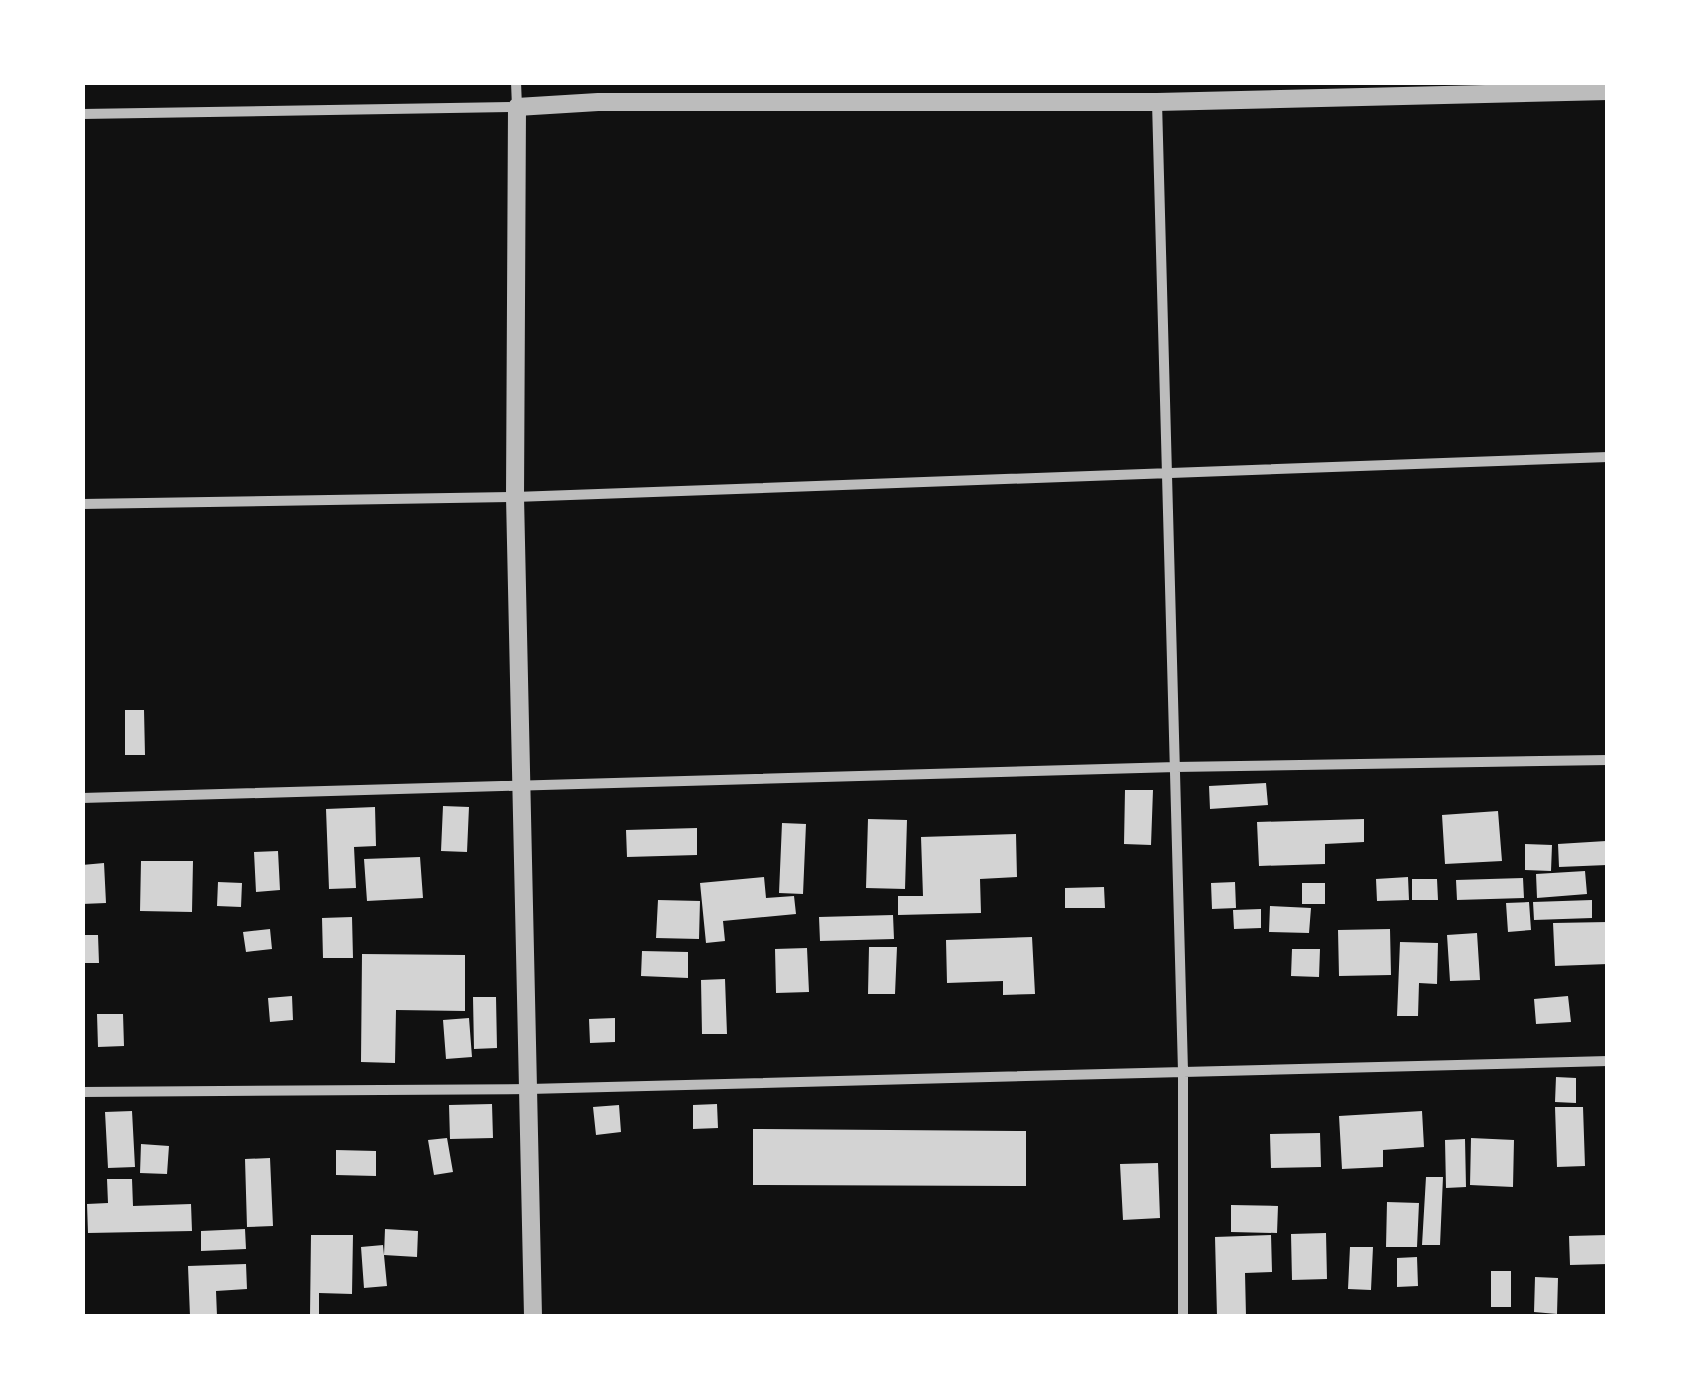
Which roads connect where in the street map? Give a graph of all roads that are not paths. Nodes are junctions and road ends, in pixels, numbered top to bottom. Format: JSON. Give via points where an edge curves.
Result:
{"nodes":[{"id":1,"x":516,"y":82,"type":"edge"},
{"id":2,"x":1608,"y":91,"type":"edge"},
{"id":3,"x":1156,"y":102,"type":"junction"},
{"id":4,"x":517,"y":107,"type":"junction"},
{"id":5,"x":82,"y":114,"type":"edge"},
{"id":6,"x":1608,"y":457,"type":"edge"},
{"id":7,"x":1165,"y":473,"type":"junction"},
{"id":8,"x":514,"y":498,"type":"junction"},
{"id":9,"x":82,"y":504,"type":"edge"},
{"id":10,"x":1608,"y":760,"type":"edge"},
{"id":11,"x":1176,"y":767,"type":"junction"},
{"id":12,"x":519,"y":788,"type":"junction"},
{"id":13,"x":82,"y":798,"type":"edge"},
{"id":14,"x":1608,"y":1061,"type":"edge"},
{"id":15,"x":1184,"y":1071,"type":"junction"},
{"id":16,"x":528,"y":1089,"type":"junction"},
{"id":17,"x":82,"y":1092,"type":"edge"},
{"id":18,"x":533,"y":1316,"type":"edge"},
{"id":19,"x":1183,"y":1316,"type":"edge"}],
"edges":[{"from":1,"to":4,"type":"street"},
{"from":2,"to":3,"type":"street"},
{"from":3,"to":4,"type":"street"},
{"from":3,"to":7,"type":"street"},
{"from":4,"to":5,"type":"street"},
{"from":4,"to":8,"type":"street"},
{"from":6,"to":7,"type":"street"},
{"from":7,"to":8,"type":"street"},
{"from":7,"to":11,"type":"street"},
{"from":8,"to":9,"type":"street"},
{"from":8,"to":12,"type":"street"},
{"from":10,"to":11,"type":"street"},
{"from":11,"to":12,"type":"street"},
{"from":11,"to":15,"type":"street"},
{"from":12,"to":13,"type":"street"},
{"from":12,"to":16,"type":"street"},
{"from":14,"to":15,"type":"street"},
{"from":15,"to":16,"type":"street"},
{"from":15,"to":19,"type":"street"},
{"from":16,"to":17,"type":"street"},
{"from":16,"to":18,"type":"street"}]}
